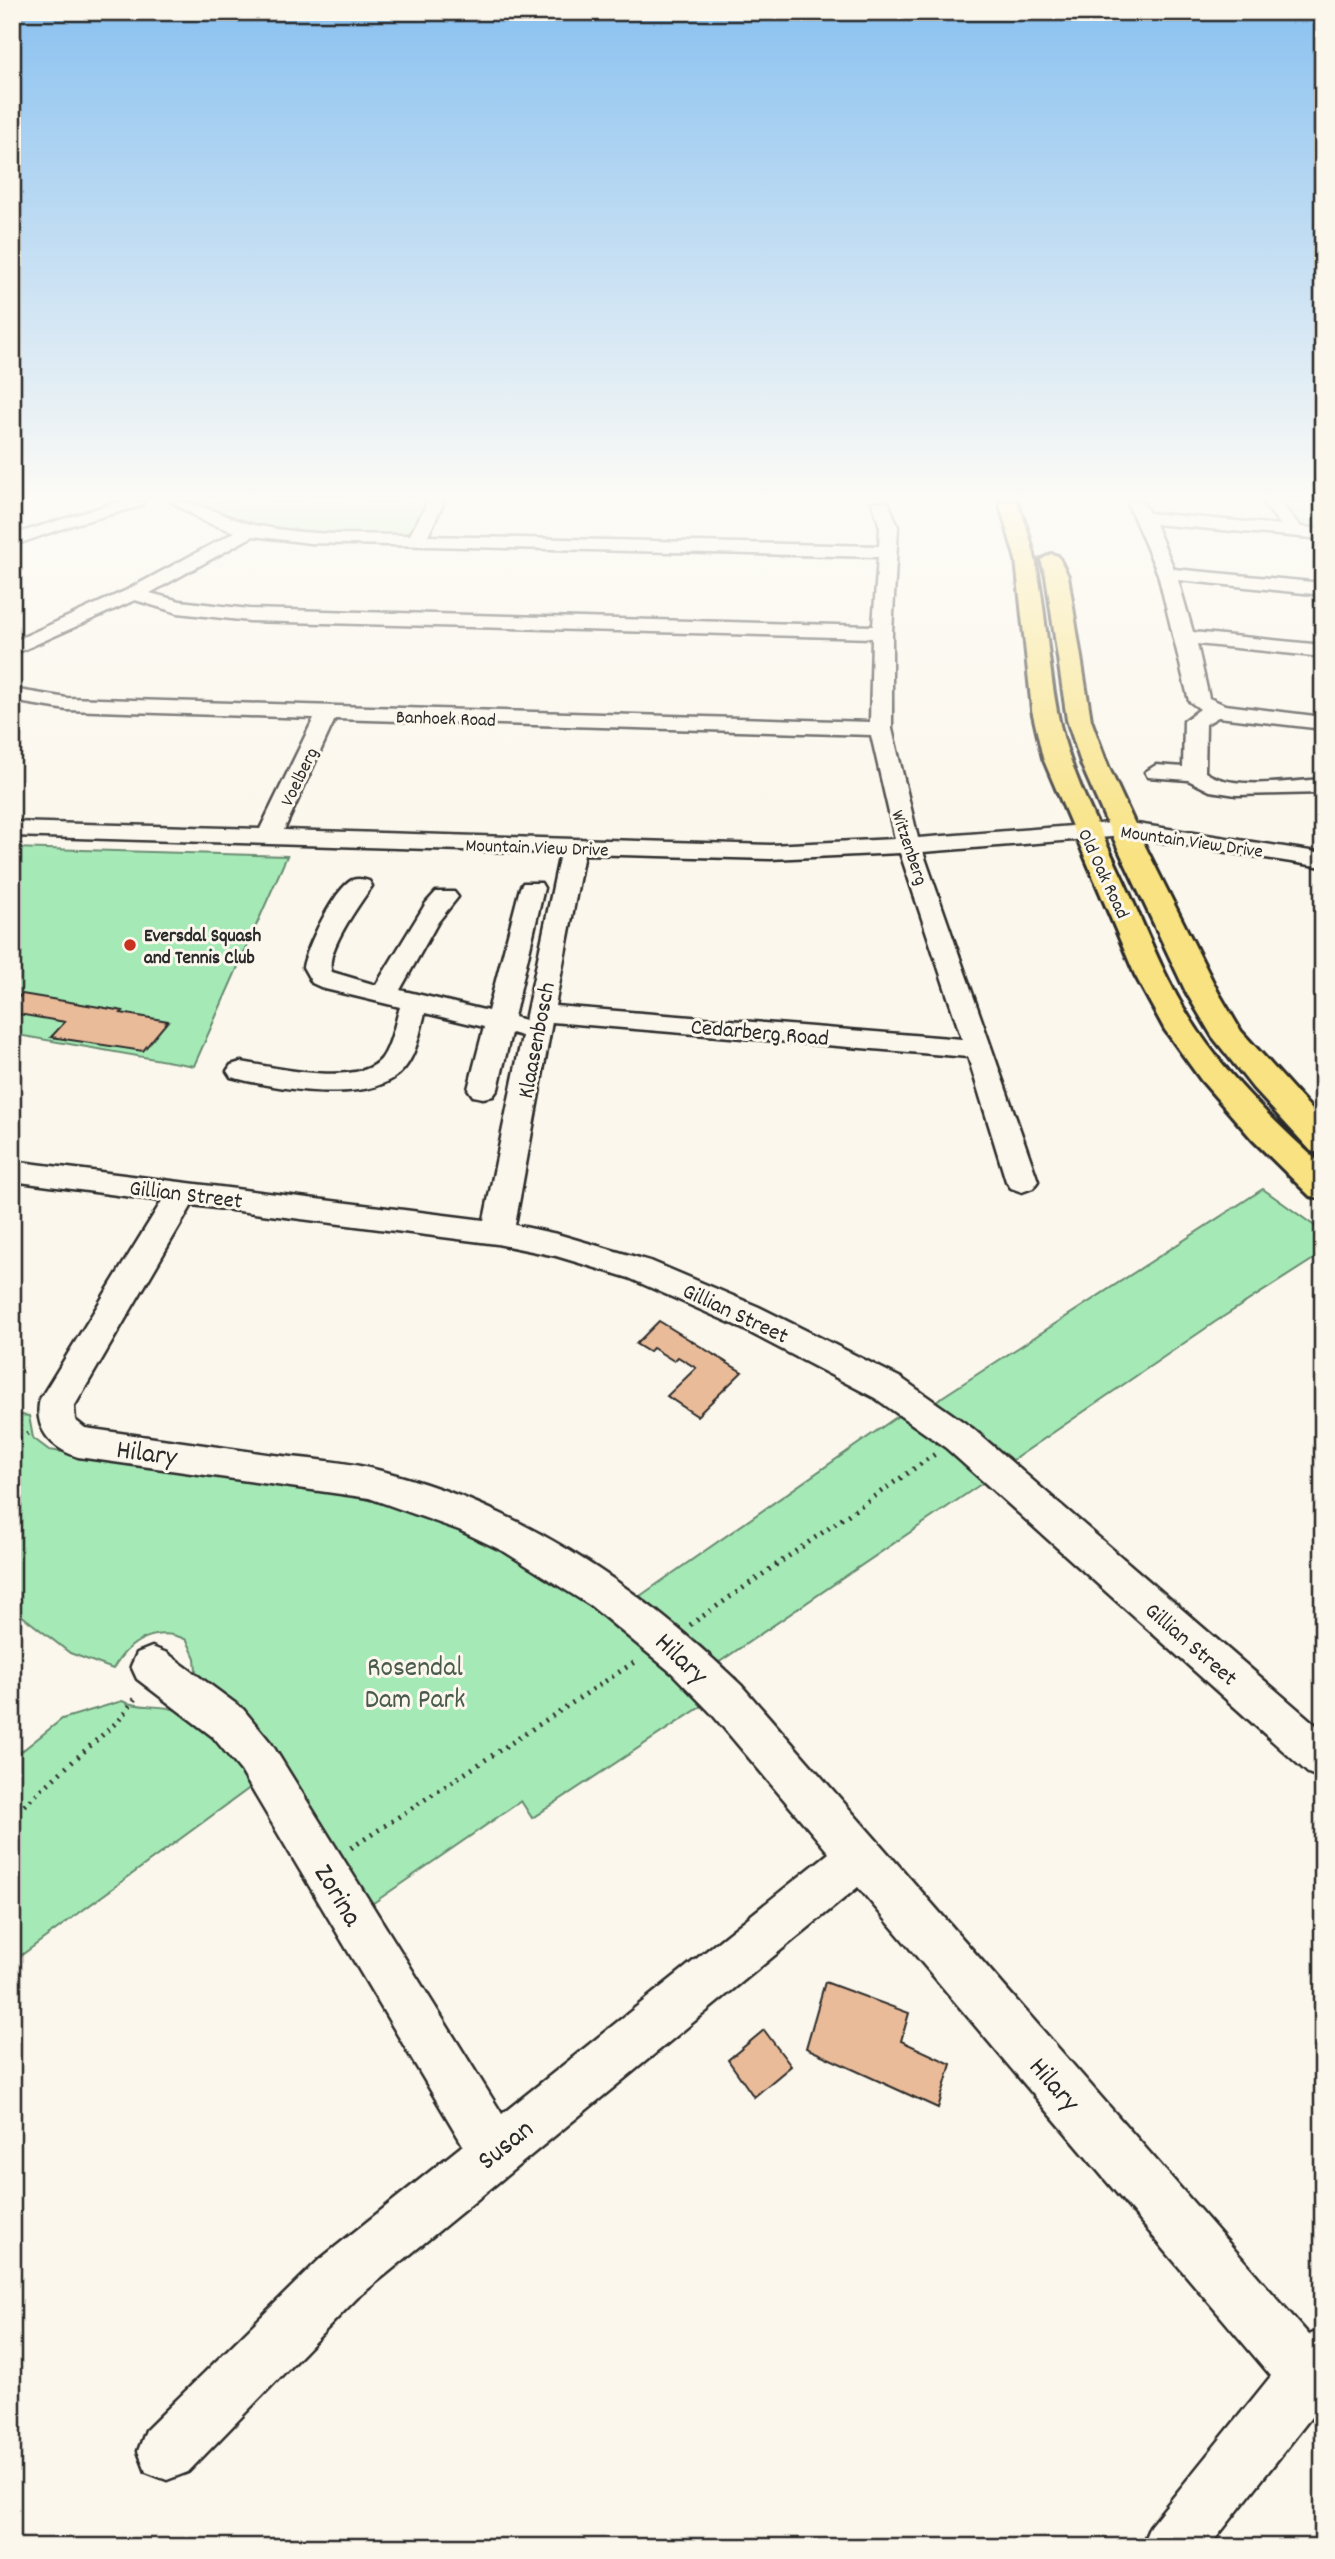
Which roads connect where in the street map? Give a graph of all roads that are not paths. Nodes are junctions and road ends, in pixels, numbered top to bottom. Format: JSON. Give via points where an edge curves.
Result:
{"nodes":[{"id":1,"x":73,"y":621,"type":"edge"},
{"id":2,"x":488,"y":621,"type":"edge"},
{"id":3,"x":883,"y":621,"type":"edge"},
{"id":4,"x":1037,"y":621,"type":"edge"},
{"id":5,"x":1063,"y":621,"type":"edge"},
{"id":6,"x":1181,"y":621,"type":"edge"},
{"id":7,"x":882,"y":632,"type":"junction"},
{"id":8,"x":1185,"y":636,"type":"junction"},
{"id":9,"x":12,"y":649,"type":"edge"},
{"id":10,"x":1323,"y":651,"type":"edge"},
{"id":11,"x":12,"y":695,"type":"edge"},
{"id":12,"x":1208,"y":707,"type":"junction"},
{"id":13,"x":327,"y":713,"type":"junction"},
{"id":14,"x":1323,"y":723,"type":"edge"},
{"id":15,"x":881,"y":729,"type":"junction"},
{"id":16,"x":1156,"y":772,"type":"dead end"},
{"id":17,"x":1194,"y":774,"type":"junction"},
{"id":18,"x":1323,"y":786,"type":"edge"},
{"id":19,"x":12,"y":829,"type":"edge"},
{"id":20,"x":1079,"y":837,"type":"junction"},
{"id":21,"x":1128,"y":837,"type":"junction"},
{"id":22,"x":268,"y":838,"type":"junction"},
{"id":23,"x":909,"y":845,"type":"junction"},
{"id":24,"x":573,"y":847,"type":"junction"},
{"id":25,"x":1323,"y":860,"type":"edge"},
{"id":26,"x":1323,"y":870,"type":"edge"},
{"id":27,"x":360,"y":886,"type":"dead end"},
{"id":28,"x":532,"y":888,"type":"dead end"},
{"id":29,"x":445,"y":897,"type":"dead end"},
{"id":30,"x":383,"y":995,"type":"junction"},
{"id":31,"x":415,"y":1003,"type":"junction"},
{"id":32,"x":538,"y":1022,"type":"junction"},
{"id":33,"x":499,"y":1023,"type":"junction"},
{"id":34,"x":980,"y":1049,"type":"junction"},
{"id":35,"x":241,"y":1071,"type":"dead end"},
{"id":36,"x":483,"y":1090,"type":"dead end"},
{"id":37,"x":1323,"y":1143,"type":"edge"},
{"id":38,"x":12,"y":1171,"type":"edge"},
{"id":39,"x":1022,"y":1181,"type":"dead end"},
{"id":40,"x":1323,"y":1187,"type":"edge"},
{"id":41,"x":183,"y":1193,"type":"junction"},
{"id":42,"x":497,"y":1233,"type":"junction"},
{"id":43,"x":152,"y":1666,"type":"road end"},
{"id":44,"x":1323,"y":1759,"type":"edge"},
{"id":45,"x":861,"y":1856,"type":"junction"},
{"id":46,"x":495,"y":2150,"type":"junction"},
{"id":47,"x":1315,"y":2366,"type":"edge"},
{"id":48,"x":167,"y":2451,"type":"dead end"},
{"id":49,"x":1171,"y":2547,"type":"edge"}],
"edges":[{"from":1,"to":9,"type":"street"},
{"from":2,"to":7,"type":"street"},
{"from":3,"to":7,"type":"street","name":"Witzenberg"},
{"from":4,"to":20,"type":"main road","name":"Old Oak Road","via":[[1051,738]]},
{"from":5,"to":21,"type":"main road","name":"Old Oak Road","via":[[1079,720]]},
{"from":6,"to":8,"type":"street"},
{"from":7,"to":15,"type":"street","name":"Witzenberg"},
{"from":8,"to":10,"type":"street"},
{"from":8,"to":12,"type":"street"},
{"from":11,"to":13,"type":"street","name":"Banhoek Road","via":[[68,704]]},
{"from":12,"to":14,"type":"street"},
{"from":12,"to":17,"type":"street","via":[[1195,721],[1199,742]]},
{"from":13,"to":15,"type":"street","name":"Banhoek Road"},
{"from":13,"to":22,"type":"street","name":"Voelberg"},
{"from":15,"to":23,"type":"street","name":"Witzenberg"},
{"from":16,"to":17,"type":"street"},
{"from":17,"to":18,"type":"street","via":[[1206,783],[1228,787]]},
{"from":19,"to":22,"type":"street","name":"Mountain View Drive"},
{"from":20,"to":21,"type":"street","name":"Mountain View Drive"},
{"from":20,"to":23,"type":"street","name":"Mountain View Drive"},
{"from":20,"to":40,"type":"main road","name":"Old Oak Road","via":[[1180,1028],[1225,1088]]},
{"from":21,"to":25,"type":"street","name":"Mountain View Drive","via":[[1179,835]]},
{"from":21,"to":26,"type":"street","name":"Mountain View Drive"},
{"from":21,"to":37,"type":"main road","name":"Old Oak Road","via":[[1228,1036]]},
{"from":22,"to":24,"type":"street","name":"Mountain View Drive"},
{"from":23,"to":24,"type":"street","name":"Mountain View Drive","via":[[770,852]]},
{"from":23,"to":34,"type":"street","name":"Witzenberg"},
{"from":24,"to":32,"type":"street","name":"Klaasenbosch"},
{"from":27,"to":30,"type":"street","name":"Cedarberg Road","via":[[341,909],[316,967],[327,980]]},
{"from":28,"to":33,"type":"street"},
{"from":29,"to":30,"type":"street","via":[[424,918]]},
{"from":30,"to":31,"type":"street","name":"Cedarberg Road"},
{"from":31,"to":33,"type":"street","name":"Cedarberg Road"},
{"from":31,"to":35,"type":"street","via":[[395,1062],[376,1077],[347,1083]]},
{"from":32,"to":33,"type":"street","name":"Cedarberg Road"},
{"from":32,"to":34,"type":"street","name":"Cedarberg Road"},
{"from":32,"to":42,"type":"street","name":"Klaasenbosch"},
{"from":33,"to":36,"type":"street"},
{"from":34,"to":39,"type":"street","name":"Witzenberg"},
{"from":38,"to":41,"type":"street","name":"Gillian Street"},
{"from":41,"to":42,"type":"street","name":"Gillian Street"},
{"from":41,"to":45,"type":"street","name":"Hilary","via":[[58,1399],[56,1420],[64,1433],[78,1442],[369,1483],[496,1527],[536,1548],[625,1605],[667,1640],[726,1699]]},
{"from":42,"to":44,"type":"street","name":"Gillian Street","via":[[628,1265],[747,1316],[888,1388],[959,1438]]},
{"from":43,"to":46,"type":"street","name":"Zorina","via":[[228,1723],[249,1748]]},
{"from":45,"to":46,"type":"street","name":"Susan"},
{"from":45,"to":47,"type":"street","name":"Hilary"},
{"from":46,"to":48,"type":"street","name":"Susan","via":[[338,2279]]},
{"from":47,"to":49,"type":"street"}]}
